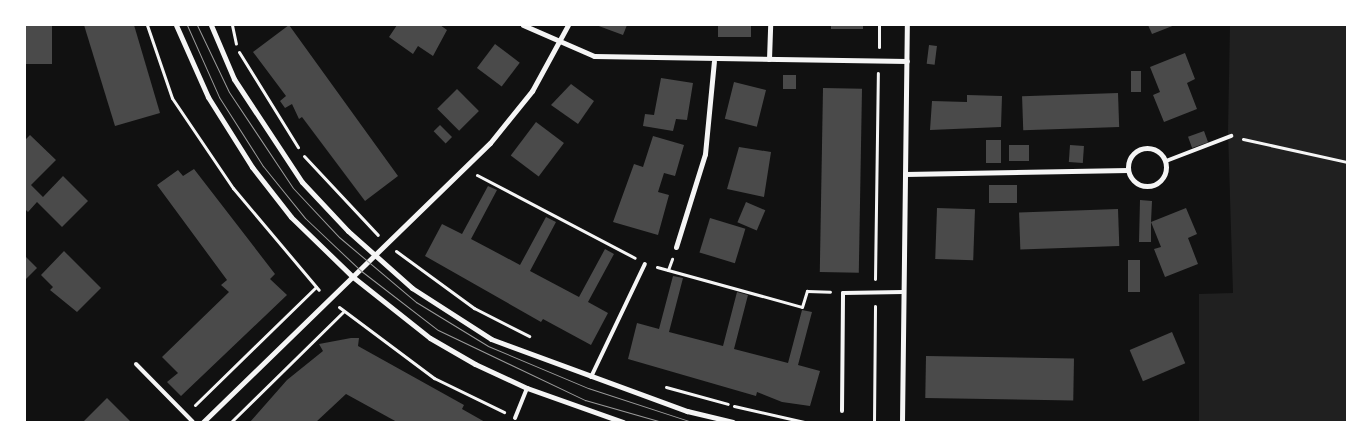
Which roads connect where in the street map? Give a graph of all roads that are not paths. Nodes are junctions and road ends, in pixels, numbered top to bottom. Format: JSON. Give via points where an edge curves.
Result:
{"nodes":[{"id":1,"x":176,"y":25,"type":"edge"},
{"id":2,"x":211,"y":25,"type":"edge"},
{"id":3,"x":523,"y":25,"type":"edge"},
{"id":4,"x":568,"y":25,"type":"edge"},
{"id":5,"x":770,"y":25,"type":"edge"},
{"id":6,"x":907,"y":25,"type":"edge"},
{"id":7,"x":561,"y":43,"type":"junction"},
{"id":8,"x":769,"y":59,"type":"junction"},
{"id":9,"x":714,"y":61,"type":"junction"},
{"id":10,"x":906,"y":61,"type":"junction"},
{"id":11,"x":1231,"y":136,"type":"road end"},
{"id":12,"x":1166,"y":161,"type":"junction"},
{"id":13,"x":1128,"y":170,"type":"junction"},
{"id":14,"x":905,"y":174,"type":"junction"},
{"id":15,"x":676,"y":247,"type":"dead end"},
{"id":16,"x":375,"y":256,"type":"junction"},
{"id":17,"x":645,"y":264,"type":"dead end"},
{"id":18,"x":353,"y":277,"type":"junction"},
{"id":19,"x":903,"y":292,"type":"junction"},
{"id":20,"x":136,"y":364,"type":"dead end"},
{"id":21,"x":591,"y":377,"type":"junction"},
{"id":22,"x":527,"y":388,"type":"junction"},
{"id":23,"x":842,"y":411,"type":"dead end"},
{"id":24,"x":515,"y":418,"type":"road end"},
{"id":25,"x":193,"y":422,"type":"edge"},
{"id":26,"x":202,"y":422,"type":"edge"},
{"id":27,"x":623,"y":422,"type":"edge"},
{"id":28,"x":733,"y":422,"type":"edge"},
{"id":29,"x":902,"y":422,"type":"edge"}],
"edges":[{"from":1,"to":18,"type":"street","via":[[208,97],[252,167],[291,217]]},
{"from":2,"to":16,"type":"street","via":[[234,79],[282,155],[323,206]]},
{"from":3,"to":7,"type":"street"},
{"from":4,"to":7,"type":"street"},
{"from":5,"to":8,"type":"street"},
{"from":6,"to":10,"type":"street"},
{"from":7,"to":9,"type":"street","via":[[594,56]]},
{"from":7,"to":16,"type":"street","via":[[532,91],[490,143]]},
{"from":8,"to":9,"type":"street"},
{"from":8,"to":10,"type":"street"},
{"from":9,"to":15,"type":"street","via":[[705,154]]},
{"from":10,"to":14,"type":"street"},
{"from":11,"to":12,"type":"lane"},
{"from":12,"to":13,"type":"street","via":[[1157,150],[1142,148],[1130,156]]},
{"from":12,"to":13,"type":"street","via":[[1165,174],[1152,186],[1139,185]]},
{"from":13,"to":14,"type":"street"},
{"from":14,"to":19,"type":"street"},
{"from":16,"to":18,"type":"street"},
{"from":16,"to":21,"type":"street","via":[[412,288],[491,339]]},
{"from":17,"to":21,"type":"lane"},
{"from":18,"to":22,"type":"street","via":[[430,338]]},
{"from":18,"to":26,"type":"street"},
{"from":19,"to":23,"type":"lane","via":[[844,292]]},
{"from":19,"to":29,"type":"street"},
{"from":20,"to":25,"type":"lane"},
{"from":21,"to":28,"type":"street"},
{"from":22,"to":24,"type":"lane"},
{"from":22,"to":27,"type":"street"}]}
